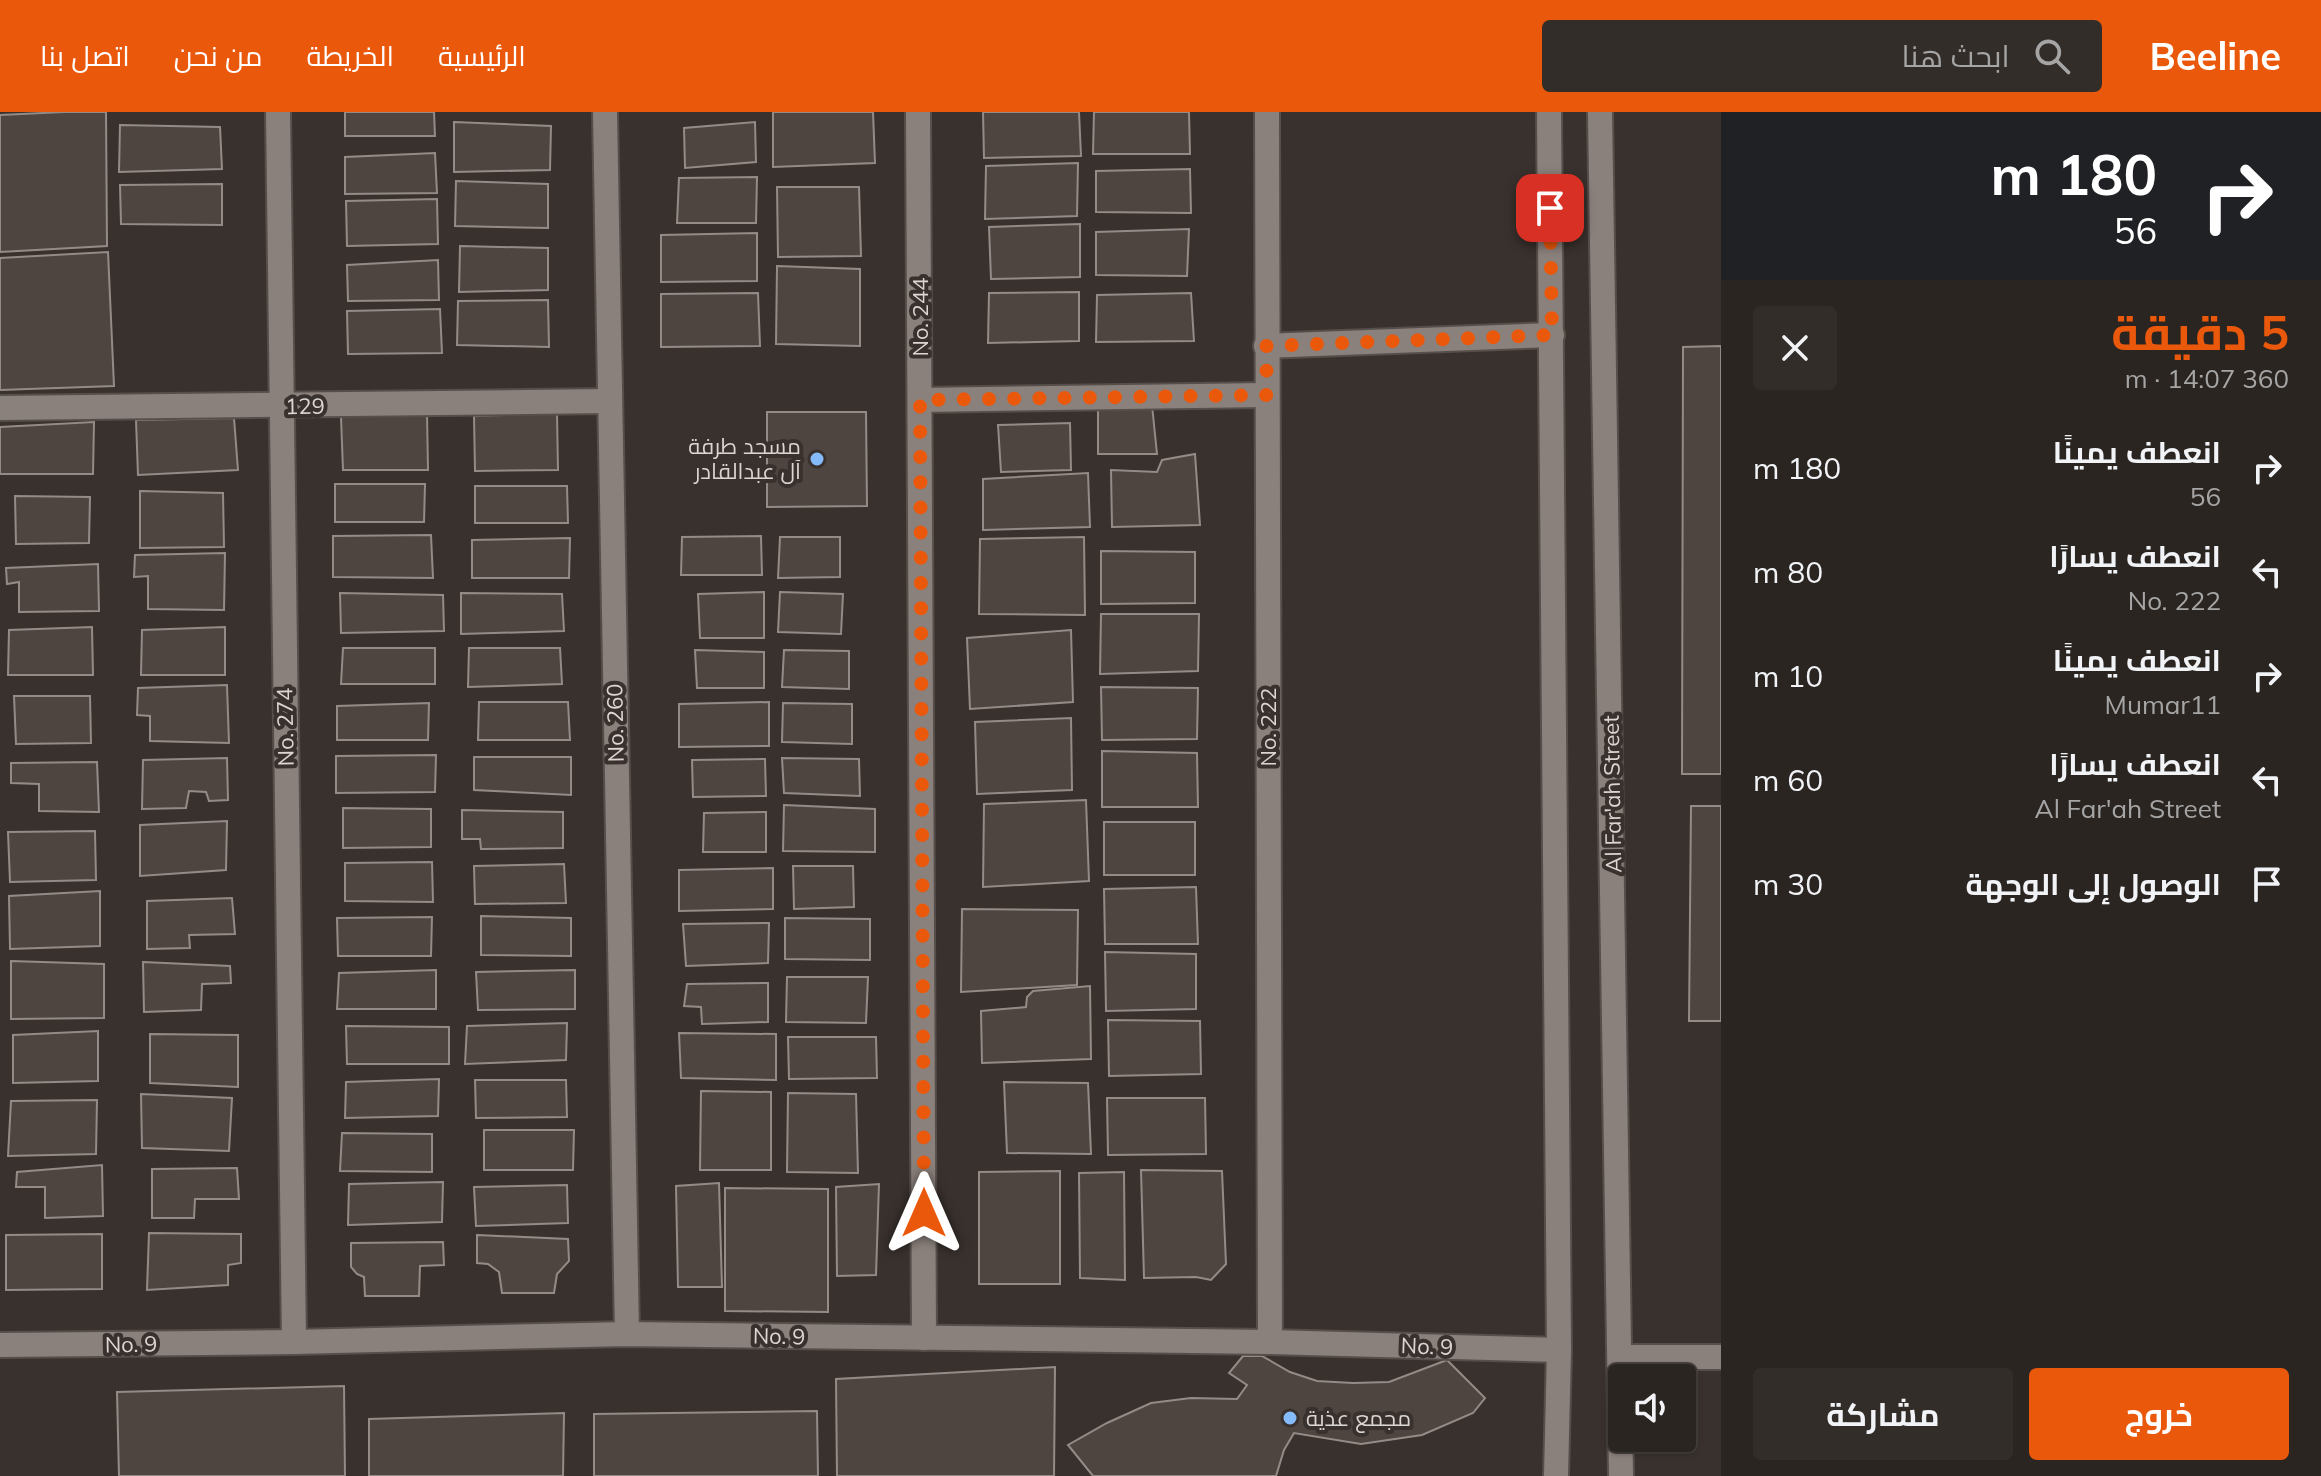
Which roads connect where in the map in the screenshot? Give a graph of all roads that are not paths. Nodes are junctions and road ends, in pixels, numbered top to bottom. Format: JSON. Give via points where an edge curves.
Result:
{"nodes":[{"id":1,"x":278,"y":112,"type":"edge"},
{"id":2,"x":605,"y":112,"type":"edge"},
{"id":3,"x":918,"y":112,"type":"edge"},
{"id":4,"x":1267,"y":112,"type":"edge"},
{"id":5,"x":1549,"y":112,"type":"edge"},
{"id":6,"x":1600,"y":112,"type":"edge"},
{"id":7,"x":1552,"y":335,"type":"junction"},
{"id":8,"x":1266,"y":346,"type":"junction"},
{"id":9,"x":1267,"y":395,"type":"junction"},
{"id":10,"x":920,"y":400,"type":"junction"},
{"id":11,"x":609,"y":401,"type":"junction"},
{"id":12,"x":281,"y":406,"type":"junction"},
{"id":13,"x":0,"y":408,"type":"edge"},
{"id":14,"x":627,"y":1334,"type":"junction"},
{"id":15,"x":924,"y":1338,"type":"junction"},
{"id":16,"x":294,"y":1342,"type":"junction"},
{"id":17,"x":1270,"y":1342,"type":"junction"},
{"id":18,"x":0,"y":1345,"type":"edge"},
{"id":19,"x":1559,"y":1350,"type":"junction"},
{"id":20,"x":1621,"y":1357,"type":"junction"},
{"id":21,"x":1721,"y":1357,"type":"edge"},
{"id":22,"x":1556,"y":1476,"type":"edge"},
{"id":23,"x":1621,"y":1476,"type":"edge"}],
"edges":[{"from":1,"to":12,"type":"street","name":"No. 274"},
{"from":2,"to":11,"type":"street","name":"No. 260"},
{"from":3,"to":10,"type":"street","name":"No. 244"},
{"from":4,"to":8,"type":"street","name":"No. 222"},
{"from":5,"to":7,"type":"street"},
{"from":6,"to":20,"type":"street","name":"Al Far'ah Street"},
{"from":7,"to":8,"type":"street"},
{"from":7,"to":19,"type":"street"},
{"from":8,"to":9,"type":"street","name":"No. 222"},
{"from":9,"to":10,"type":"street"},
{"from":9,"to":17,"type":"street","name":"No. 222"},
{"from":10,"to":15,"type":"street","name":"No. 244"},
{"from":11,"to":12,"type":"street","name":"129"},
{"from":11,"to":14,"type":"street","name":"No. 260"},
{"from":12,"to":13,"type":"street","name":"129"},
{"from":12,"to":16,"type":"street","name":"No. 274"},
{"from":14,"to":15,"type":"street","name":"No. 9"},
{"from":14,"to":16,"type":"street","name":"No. 9"},
{"from":15,"to":17,"type":"street","name":"No. 9"},
{"from":16,"to":18,"type":"street","name":"No. 9"},
{"from":17,"to":19,"type":"street","name":"No. 9"},
{"from":19,"to":22,"type":"street"},
{"from":20,"to":21,"type":"street"},
{"from":20,"to":23,"type":"street","name":"Al Far'ah Street"}]}
